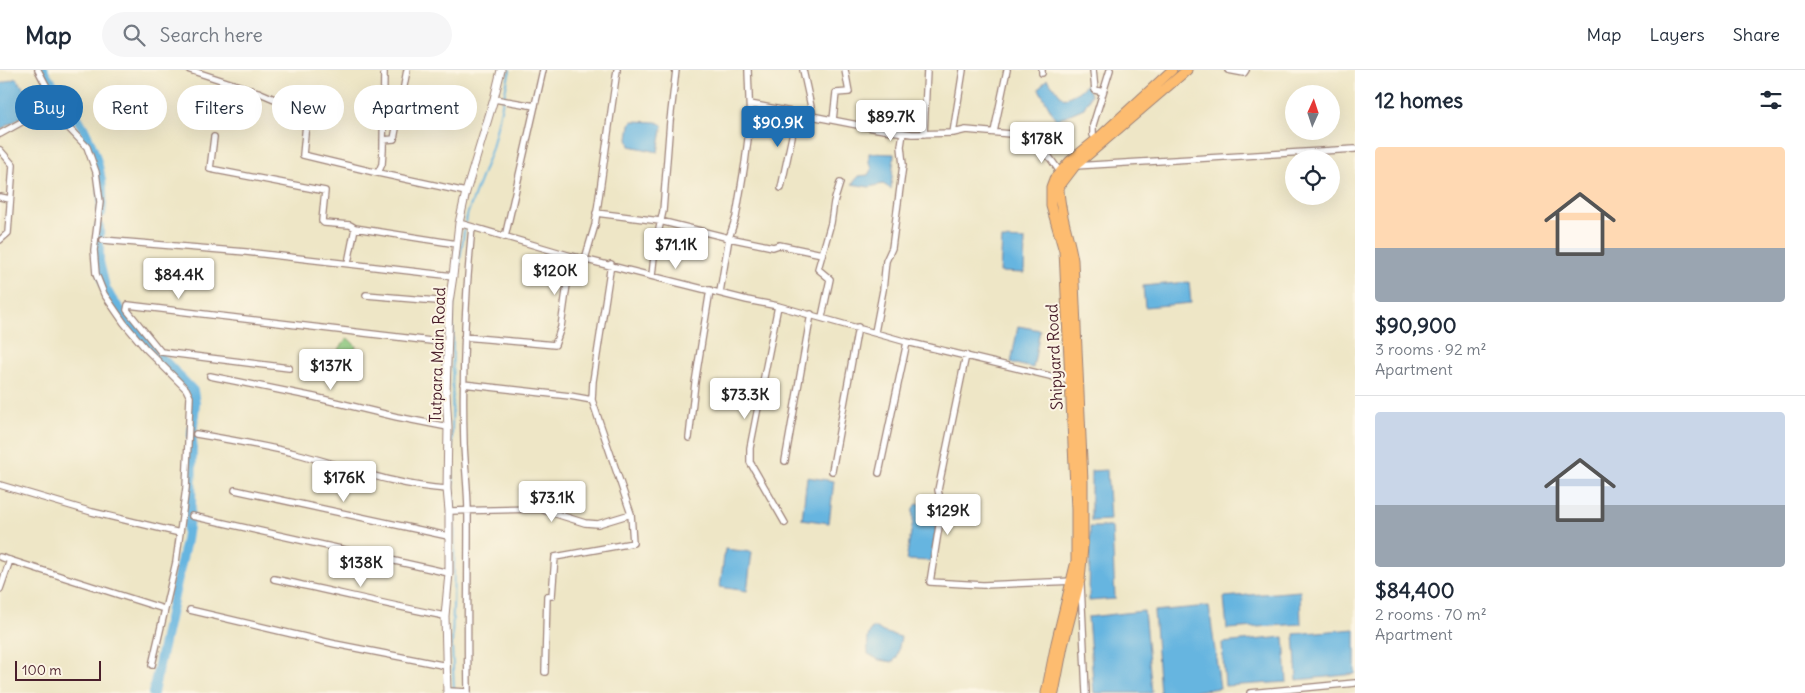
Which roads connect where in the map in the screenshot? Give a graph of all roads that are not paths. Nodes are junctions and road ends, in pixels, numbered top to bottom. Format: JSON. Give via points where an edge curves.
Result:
{"nodes":[{"id":1,"x":38,"y":70,"type":"edge"},
{"id":2,"x":190,"y":70,"type":"edge"},
{"id":3,"x":384,"y":70,"type":"edge"},
{"id":4,"x":407,"y":70,"type":"edge"},
{"id":5,"x":501,"y":70,"type":"edge"},
{"id":6,"x":543,"y":70,"type":"edge"},
{"id":7,"x":617,"y":70,"type":"edge"},
{"id":8,"x":676,"y":70,"type":"edge"},
{"id":9,"x":748,"y":70,"type":"edge"},
{"id":10,"x":803,"y":70,"type":"edge"},
{"id":11,"x":845,"y":70,"type":"edge"},
{"id":12,"x":927,"y":70,"type":"edge"},
{"id":13,"x":963,"y":70,"type":"edge"},
{"id":14,"x":1007,"y":70,"type":"edge"},
{"id":15,"x":1093,"y":70,"type":"edge"},
{"id":16,"x":1110,"y":70,"type":"edge"},
{"id":17,"x":1172,"y":70,"type":"edge"},
{"id":18,"x":1187,"y":70,"type":"edge"},
{"id":19,"x":1228,"y":70,"type":"edge"},
{"id":20,"x":1246,"y":70,"type":"edge"},
{"id":21,"x":46,"y":85,"type":"edge"},
{"id":22,"x":1103,"y":92,"type":"junction"},
{"id":23,"x":500,"y":100,"type":"junction"},
{"id":24,"x":750,"y":104,"type":"junction"},
{"id":25,"x":535,"y":106,"type":"junction"},
{"id":26,"x":797,"y":113,"type":"junction"},
{"id":27,"x":812,"y":116,"type":"junction"},
{"id":28,"x":833,"y":120,"type":"junction"},
{"id":29,"x":15,"y":126,"type":"edge"},
{"id":30,"x":72,"y":130,"type":"edge"},
{"id":31,"x":994,"y":132,"type":"junction"},
{"id":32,"x":903,"y":133,"type":"junction"},
{"id":33,"x":953,"y":133,"type":"junction"},
{"id":34,"x":0,"y":134,"type":"edge"},
{"id":35,"x":924,"y":134,"type":"junction"},
{"id":36,"x":214,"y":137,"type":"dead end"},
{"id":37,"x":1097,"y":139,"type":"junction"},
{"id":38,"x":383,"y":140,"type":"junction"},
{"id":39,"x":1355,"y":149,"type":"edge"},
{"id":40,"x":0,"y":150,"type":"edge"},
{"id":41,"x":1075,"y":166,"type":"junction"},
{"id":42,"x":1060,"y":172,"type":"junction"},
{"id":43,"x":378,"y":173,"type":"junction"},
{"id":44,"x":840,"y":183,"type":"dead end"},
{"id":45,"x":781,"y":188,"type":"dead end"},
{"id":46,"x":466,"y":192,"type":"junction"},
{"id":47,"x":0,"y":197,"type":"edge"},
{"id":48,"x":10,"y":198,"type":"junction"},
{"id":49,"x":596,"y":213,"type":"junction"},
{"id":50,"x":660,"y":221,"type":"junction"},
{"id":51,"x":459,"y":223,"type":"junction"},
{"id":52,"x":355,"y":228,"type":"junction"},
{"id":53,"x":472,"y":228,"type":"junction"},
{"id":54,"x":505,"y":237,"type":"junction"},
{"id":55,"x":729,"y":238,"type":"junction"},
{"id":56,"x":0,"y":240,"type":"edge"},
{"id":57,"x":103,"y":240,"type":"dead end"},
{"id":58,"x":457,"y":244,"type":"junction"},
{"id":59,"x":822,"y":254,"type":"junction"},
{"id":60,"x":572,"y":256,"type":"junction"},
{"id":61,"x":585,"y":259,"type":"junction"},
{"id":62,"x":348,"y":263,"type":"junction"},
{"id":63,"x":611,"y":264,"type":"junction"},
{"id":64,"x":453,"y":276,"type":"junction"},
{"id":65,"x":652,"y":276,"type":"junction"},
{"id":66,"x":710,"y":290,"type":"junction"},
{"id":67,"x":720,"y":292,"type":"junction"},
{"id":68,"x":366,"y":295,"type":"dead end"},
{"id":69,"x":448,"y":302,"type":"junction"},
{"id":70,"x":778,"y":306,"type":"junction"},
{"id":71,"x":811,"y":314,"type":"junction"},
{"id":72,"x":822,"y":318,"type":"junction"},
{"id":73,"x":858,"y":327,"type":"junction"},
{"id":74,"x":875,"y":332,"type":"junction"},
{"id":75,"x":464,"y":337,"type":"junction"},
{"id":76,"x":907,"y":342,"type":"junction"},
{"id":77,"x":448,"y":343,"type":"junction"},
{"id":78,"x":966,"y":356,"type":"junction"},
{"id":79,"x":289,"y":368,"type":"dead end"},
{"id":80,"x":210,"y":376,"type":"dead end"},
{"id":81,"x":1074,"y":381,"type":"junction"},
{"id":82,"x":464,"y":384,"type":"junction"},
{"id":83,"x":592,"y":400,"type":"junction"},
{"id":84,"x":448,"y":428,"type":"junction"},
{"id":85,"x":196,"y":434,"type":"dead end"},
{"id":86,"x":689,"y":438,"type":"dead end"},
{"id":87,"x":785,"y":461,"type":"dead end"},
{"id":88,"x":832,"y":471,"type":"dead end"},
{"id":89,"x":879,"y":473,"type":"dead end"},
{"id":90,"x":0,"y":484,"type":"edge"},
{"id":91,"x":447,"y":488,"type":"junction"},
{"id":92,"x":235,"y":490,"type":"dead end"},
{"id":93,"x":449,"y":511,"type":"junction"},
{"id":94,"x":468,"y":511,"type":"junction"},
{"id":95,"x":631,"y":514,"type":"junction"},
{"id":96,"x":192,"y":516,"type":"dead end"},
{"id":97,"x":785,"y":523,"type":"dead end"},
{"id":98,"x":180,"y":533,"type":"junction"},
{"id":99,"x":448,"y":536,"type":"junction"},
{"id":100,"x":0,"y":557,"type":"edge"},
{"id":101,"x":10,"y":560,"type":"junction"},
{"id":102,"x":449,"y":573,"type":"junction"},
{"id":103,"x":274,"y":579,"type":"dead end"},
{"id":104,"x":1076,"y":581,"type":"junction"},
{"id":105,"x":0,"y":589,"type":"edge"},
{"id":106,"x":164,"y":609,"type":"junction"},
{"id":107,"x":190,"y":610,"type":"dead end"},
{"id":108,"x":445,"y":616,"type":"junction"},
{"id":109,"x":152,"y":666,"type":"dead end"},
{"id":110,"x":447,"y":666,"type":"junction"},
{"id":111,"x":545,"y":672,"type":"dead end"},
{"id":112,"x":1355,"y":683,"type":"edge"},
{"id":113,"x":447,"y":692,"type":"edge"},
{"id":114,"x":469,"y":692,"type":"edge"},
{"id":115,"x":1046,"y":693,"type":"edge"},
{"id":116,"x":1054,"y":693,"type":"edge"},
{"id":117,"x":1086,"y":693,"type":"edge"},
{"id":118,"x":1250,"y":693,"type":"edge"}],
"edges":[{"from":1,"to":21,"type":"street"},
{"from":2,"to":43,"type":"street","via":[[258,92],[307,114],[303,155]]},
{"from":3,"to":38,"type":"street"},
{"from":4,"to":38,"type":"street","via":[[394,139]]},
{"from":5,"to":23,"type":"street","name":"Tutpara Main Road"},
{"from":6,"to":25,"type":"street"},
{"from":7,"to":49,"type":"street"},
{"from":8,"to":50,"type":"street"},
{"from":9,"to":24,"type":"street"},
{"from":10,"to":27,"type":"street"},
{"from":11,"to":28,"type":"street","via":[[849,92],[836,93]]},
{"from":12,"to":35,"type":"street"},
{"from":13,"to":33,"type":"street"},
{"from":14,"to":31,"type":"street"},
{"from":15,"to":22,"type":"street","via":[[1095,90]]},
{"from":16,"to":22,"type":"street"},
{"from":17,"to":37,"type":"main road","name":"Shipyard Road"},
{"from":18,"to":41,"type":"main road"},
{"from":19,"to":20,"type":"street","via":[[1244,73]]},
{"from":22,"to":37,"type":"street","via":[[1093,125],[1093,135]]},
{"from":23,"to":25,"type":"street"},
{"from":23,"to":46,"type":"street","name":"Tutpara Main Road"},
{"from":24,"to":26,"type":"street"},
{"from":24,"to":55,"type":"street","via":[[745,163]]},
{"from":25,"to":54,"type":"street"},
{"from":26,"to":27,"type":"street"},
{"from":26,"to":45,"type":"street"},
{"from":27,"to":28,"type":"street"},
{"from":28,"to":32,"type":"street"},
{"from":29,"to":34,"type":"street"},
{"from":30,"to":98,"type":"street","via":[[87,146],[96,172],[100,202],[94,250],[96,274],[104,294],[124,323],[190,397],[186,488]]},
{"from":31,"to":33,"type":"street","via":[[966,130]]},
{"from":31,"to":42,"type":"street","via":[[1022,135],[1040,144]]},
{"from":32,"to":35,"type":"street"},
{"from":32,"to":74,"type":"street","via":[[903,165],[892,248],[886,262]]},
{"from":33,"to":35,"type":"street"},
{"from":36,"to":52,"type":"street","via":[[210,169],[325,191],[322,221]]},
{"from":37,"to":42,"type":"main road","name":"Shipyard Road"},
{"from":38,"to":43,"type":"street","via":[[382,164]]},
{"from":39,"to":41,"type":"street"},
{"from":40,"to":48,"type":"street","via":[[13,165]]},
{"from":41,"to":81,"type":"main road","name":"Shipyard Road","via":[[1059,187],[1060,208],[1073,260]]},
{"from":42,"to":81,"type":"main road","name":"Shipyard Road","via":[[1050,187],[1050,197],[1064,251]]},
{"from":43,"to":46,"type":"street"},
{"from":44,"to":59,"type":"street"},
{"from":46,"to":51,"type":"street","name":"Tutpara Main Road"},
{"from":47,"to":48,"type":"street"},
{"from":48,"to":56,"type":"street","via":[[8,233]]},
{"from":49,"to":50,"type":"street"},
{"from":49,"to":61,"type":"street"},
{"from":50,"to":55,"type":"street"},
{"from":50,"to":65,"type":"street"},
{"from":51,"to":53,"type":"street"},
{"from":51,"to":58,"type":"street","name":"Tutpara Main Road"},
{"from":52,"to":58,"type":"street"},
{"from":52,"to":62,"type":"street"},
{"from":53,"to":54,"type":"street"},
{"from":53,"to":75,"type":"street"},
{"from":54,"to":60,"type":"street"},
{"from":55,"to":59,"type":"street"},
{"from":55,"to":67,"type":"street"},
{"from":57,"to":62,"type":"street"},
{"from":58,"to":64,"type":"street","name":"Tutpara Main Road"},
{"from":59,"to":72,"type":"street","via":[[818,269],[830,279]]},
{"from":60,"to":61,"type":"street"},
{"from":60,"to":75,"type":"street","via":[[561,328],[555,344]]},
{"from":61,"to":63,"type":"street"},
{"from":62,"to":64,"type":"street"},
{"from":63,"to":65,"type":"street"},
{"from":63,"to":83,"type":"street"},
{"from":64,"to":69,"type":"street","name":"Tutpara Main Road"},
{"from":65,"to":66,"type":"street"},
{"from":66,"to":67,"type":"street"},
{"from":66,"to":86,"type":"street"},
{"from":67,"to":70,"type":"street"},
{"from":68,"to":69,"type":"street"},
{"from":69,"to":77,"type":"street","name":"Tutpara Main Road"},
{"from":70,"to":71,"type":"street"},
{"from":70,"to":97,"type":"street","via":[[750,462]]},
{"from":71,"to":72,"type":"street"},
{"from":71,"to":87,"type":"street"},
{"from":72,"to":73,"type":"street"},
{"from":73,"to":74,"type":"street"},
{"from":73,"to":88,"type":"street"},
{"from":74,"to":76,"type":"street"},
{"from":75,"to":82,"type":"street"},
{"from":76,"to":78,"type":"street"},
{"from":76,"to":89,"type":"street"},
{"from":77,"to":79,"type":"street","via":[[128,305],[127,310],[161,352]]},
{"from":77,"to":84,"type":"street","name":"Tutpara Main Road"},
{"from":78,"to":81,"type":"street"},
{"from":78,"to":104,"type":"street","via":[[938,490],[942,508],[930,582]]},
{"from":80,"to":84,"type":"street"},
{"from":81,"to":104,"type":"main road","name":"Shipyard Road","via":[[1083,482],[1084,546]]},
{"from":82,"to":83,"type":"street"},
{"from":82,"to":94,"type":"street"},
{"from":83,"to":95,"type":"street"},
{"from":84,"to":91,"type":"street","name":"Tutpara Main Road"},
{"from":85,"to":91,"type":"street","via":[[275,448],[393,482]]},
{"from":90,"to":98,"type":"street","via":[[92,512]]},
{"from":91,"to":93,"type":"street","name":"Tutpara Main Road"},
{"from":92,"to":99,"type":"street"},
{"from":93,"to":94,"type":"street"},
{"from":93,"to":99,"type":"street","name":"Tutpara Main Road"},
{"from":94,"to":95,"type":"street","via":[[540,509],[598,524]]},
{"from":94,"to":114,"type":"street"},
{"from":95,"to":111,"type":"street","via":[[634,543],[555,557],[552,596],[547,596]]},
{"from":96,"to":102,"type":"street"},
{"from":98,"to":106,"type":"street"},
{"from":99,"to":102,"type":"street","name":"Tutpara Main Road"},
{"from":100,"to":101,"type":"street"},
{"from":101,"to":105,"type":"street"},
{"from":101,"to":106,"type":"street"},
{"from":102,"to":108,"type":"street","name":"Tutpara Main Road"},
{"from":103,"to":108,"type":"street"},
{"from":104,"to":115,"type":"main road","name":"Shipyard Road","via":[[1056,643]]},
{"from":104,"to":116,"type":"main road","name":"Shipyard Road"},
{"from":104,"to":117,"type":"street"},
{"from":106,"to":109,"type":"street"},
{"from":107,"to":110,"type":"street"},
{"from":108,"to":110,"type":"street","name":"Tutpara Main Road"},
{"from":110,"to":113,"type":"street","name":"Tutpara Main Road"},
{"from":112,"to":118,"type":"street"},
{"from":113,"to":114,"type":"street"}]}
